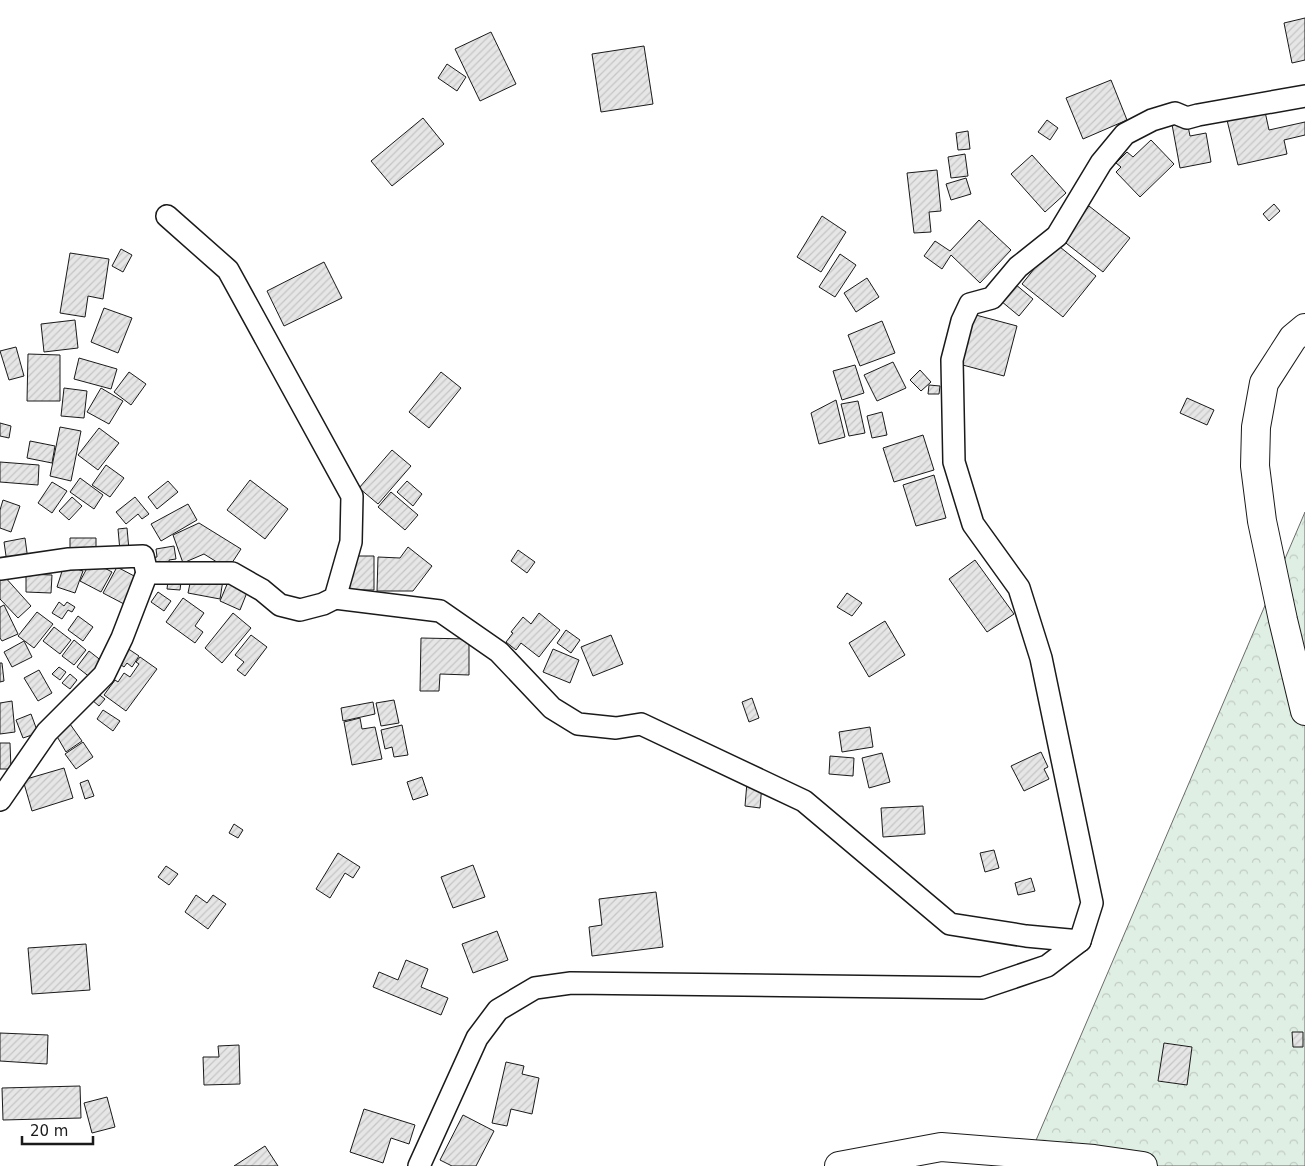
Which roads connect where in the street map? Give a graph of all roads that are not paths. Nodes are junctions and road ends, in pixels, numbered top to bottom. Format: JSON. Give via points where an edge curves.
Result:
{"nodes":[{"id":1,"x":1305,"y":96,"type":"edge"},
{"id":2,"x":167,"y":216,"type":"dead end"},
{"id":3,"x":1305,"y":328,"type":"edge"},
{"id":4,"x":0,"y":569,"type":"edge"},
{"id":5,"x":146,"y":573,"type":"junction"},
{"id":6,"x":335,"y":598,"type":"junction"},
{"id":7,"x":1305,"y":711,"type":"edge"},
{"id":8,"x":0,"y":800,"type":"edge"},
{"id":9,"x":1080,"y":941,"type":"junction"},
{"id":10,"x":419,"y":1166,"type":"edge"},
{"id":11,"x":839,"y":1166,"type":"edge"},
{"id":12,"x":1143,"y":1166,"type":"edge"}],
"edges":[{"from":1,"to":9,"type":"street","via":[[1187,118],[1175,113],[1152,120],[1126,134],[1100,163],[1057,236],[1018,266],[992,298],[970,304],[962,321],[952,360],[954,462],[973,524],[1019,588],[1041,658],[1092,903]]},
{"from":2,"to":6,"type":"street","via":[[228,270],[352,496],[351,542]]},
{"from":3,"to":7,"type":"main road","via":[[1293,338],[1264,383],[1256,428],[1255,466],[1262,522]]},
{"from":4,"to":5,"type":"street","via":[[69,559],[143,556]]},
{"from":5,"to":6,"type":"street","via":[[232,573],[280,605],[300,610]]},
{"from":5,"to":8,"type":"street","via":[[122,638],[104,675],[47,732]]},
{"from":6,"to":9,"type":"street","via":[[440,611],[499,652],[552,708],[578,724],[616,728],[641,724],[804,801],[950,924]]},
{"from":9,"to":10,"type":"street","via":[[1047,966],[982,988],[571,983],[535,988],[498,1010],[477,1038]]},
{"from":11,"to":12,"type":"main road","via":[[941,1147]]}]}
